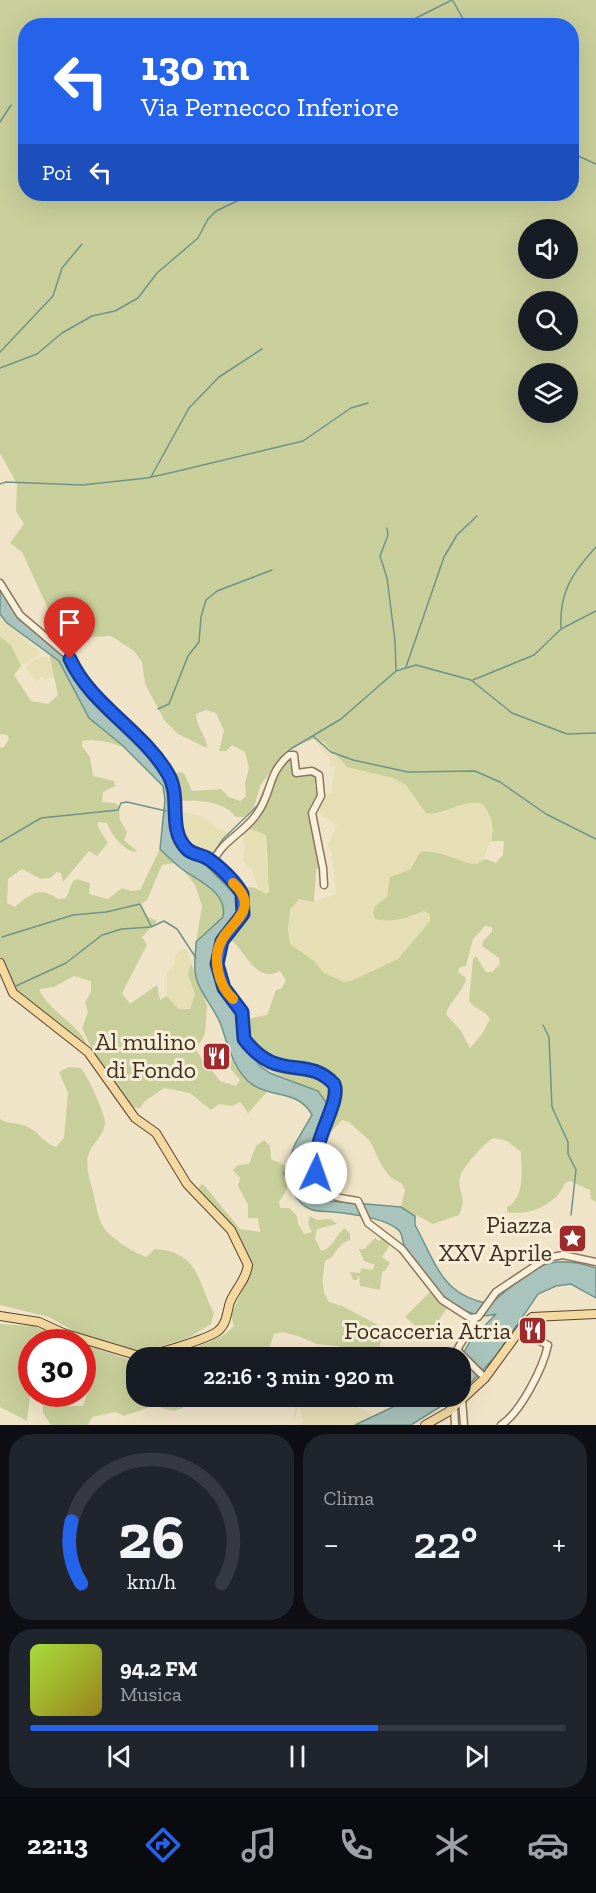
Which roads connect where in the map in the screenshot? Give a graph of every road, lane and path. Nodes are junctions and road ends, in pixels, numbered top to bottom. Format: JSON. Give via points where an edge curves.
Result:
{"nodes":[{"id":1,"x":0,"y":583,"type":"edge"},
{"id":2,"x":210,"y":861,"type":"junction"},
{"id":3,"x":324,"y":885,"type":"dead end"},
{"id":4,"x":0,"y":963,"type":"edge"},
{"id":5,"x":596,"y":1262,"type":"edge"},
{"id":6,"x":596,"y":1314,"type":"edge"},
{"id":7,"x":0,"y":1316,"type":"edge"},
{"id":8,"x":476,"y":1318,"type":"junction"},
{"id":9,"x":521,"y":1329,"type":"junction"},
{"id":10,"x":484,"y":1377,"type":"junction"},
{"id":11,"x":471,"y":1390,"type":"edge"},
{"id":12,"x":454,"y":1407,"type":"joint"},
{"id":13,"x":463,"y":1407,"type":"edge"},
{"id":14,"x":425,"y":1425,"type":"edge"},
{"id":15,"x":455,"y":1425,"type":"edge"},
{"id":16,"x":464,"y":1425,"type":"edge"},
{"id":17,"x":501,"y":1425,"type":"edge"}],
"edges":[{"from":1,"to":2,"type":"street","via":[[20,615],[67,655],[83,680],[156,757],[173,783],[179,840],[187,850]]},
{"from":2,"to":3,"type":"street","via":[[251,822],[260,810],[275,767],[294,755],[296,773],[312,771],[319,775],[321,796],[312,813]]},
{"from":2,"to":8,"type":"street","via":[[240,889],[244,901],[243,914],[222,941],[217,964],[224,988],[242,1012],[242,1034],[266,1061],[285,1068],[315,1070],[334,1084],[336,1093],[315,1157],[316,1173],[330,1194],[360,1203],[368,1222],[402,1249],[442,1299]]},
{"from":4,"to":7,"type":"main road","via":[[13,993],[88,1052],[135,1118],[156,1133],[187,1184],[231,1230],[248,1265],[218,1331],[152,1356],[139,1356],[32,1320]]},
{"from":5,"to":8,"type":"street","via":[[563,1255],[547,1258],[506,1284]]},
{"from":6,"to":9,"type":"main road","via":[[540,1315],[532,1317]]},
{"from":8,"to":10,"type":"street","via":[[457,1350]]},
{"from":9,"to":10,"type":"main road"},
{"from":9,"to":17,"type":"street","via":[[548,1345],[542,1368],[517,1412]]},
{"from":10,"to":11,"type":"main road"},
{"from":12,"to":14,"type":"main road"},
{"from":12,"to":15,"type":"street"},
{"from":13,"to":16,"type":"street"}]}
